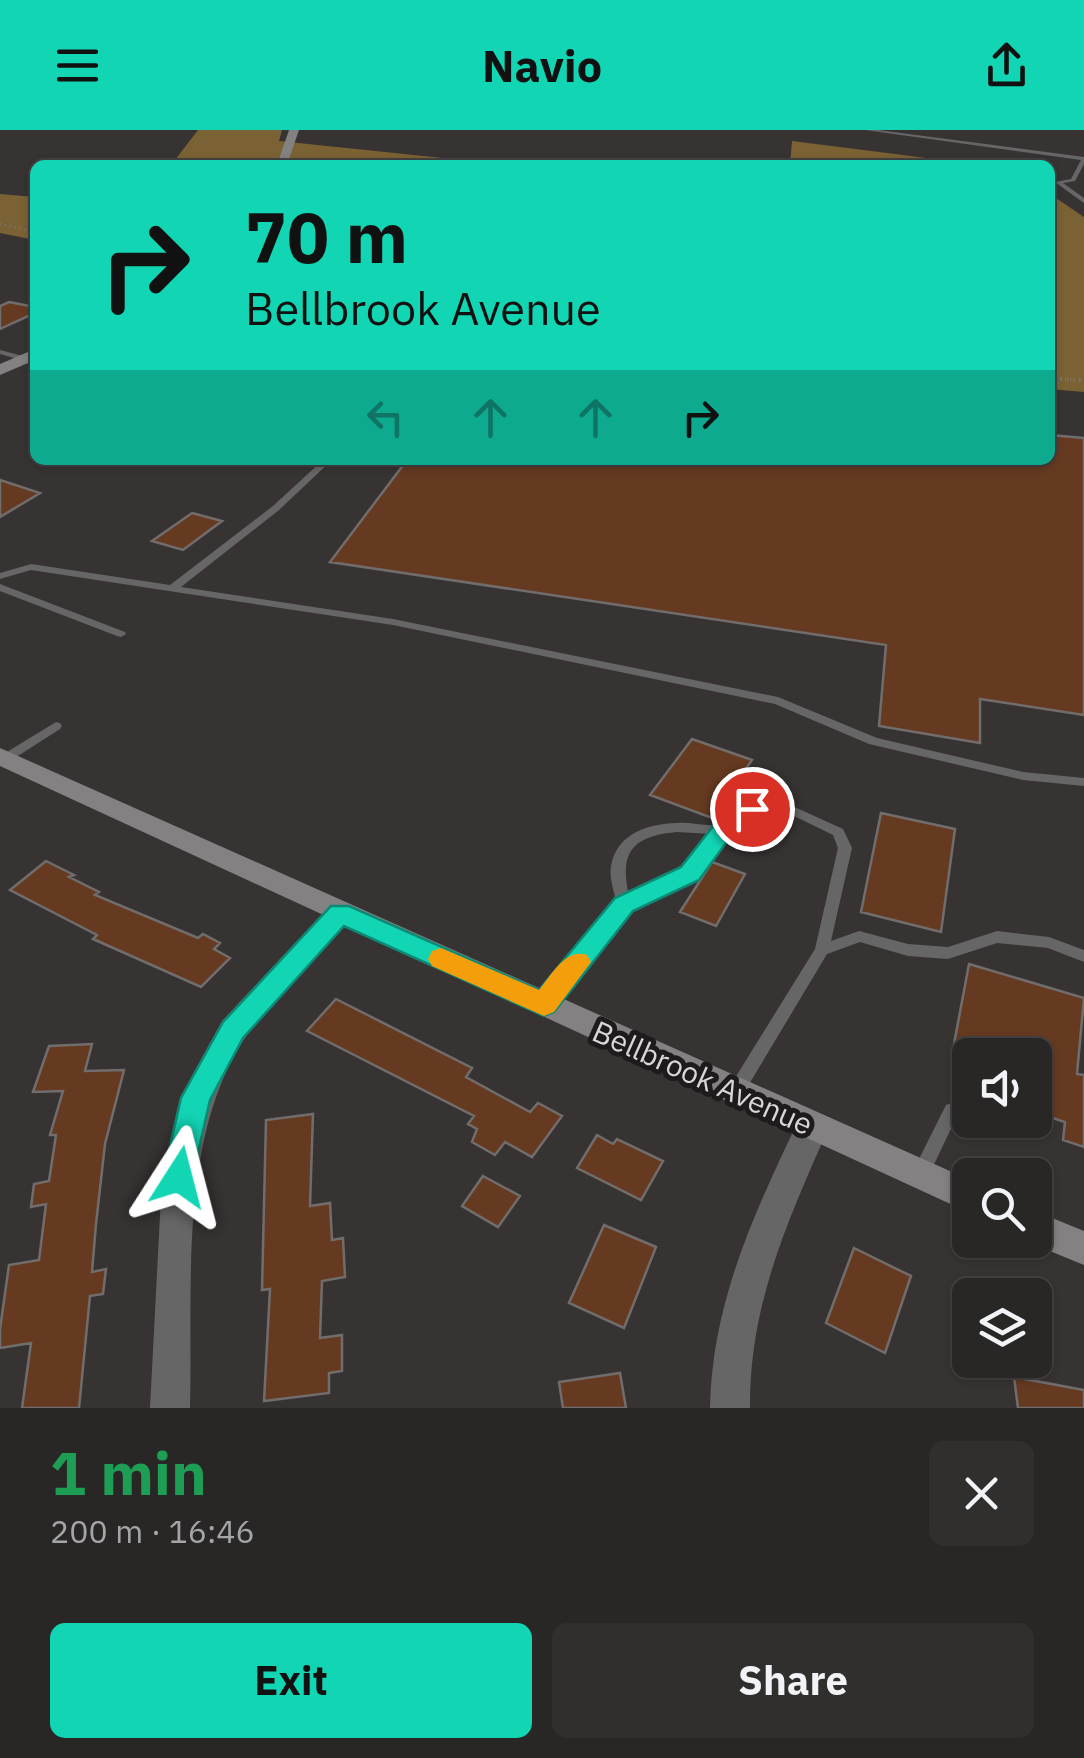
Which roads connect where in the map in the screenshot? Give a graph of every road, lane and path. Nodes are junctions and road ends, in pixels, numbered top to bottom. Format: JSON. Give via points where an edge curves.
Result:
{"nodes":[{"id":1,"x":294,"y":130,"type":"edge"},
{"id":2,"x":866,"y":130,"type":"edge"},
{"id":3,"x":1084,"y":159,"type":"edge"},
{"id":4,"x":284,"y":160,"type":"edge"},
{"id":5,"x":1084,"y":201,"type":"edge"},
{"id":6,"x":0,"y":224,"type":"edge"},
{"id":7,"x":30,"y":231,"type":"edge"},
{"id":8,"x":30,"y":356,"type":"edge"},
{"id":9,"x":1,"y":364,"type":"edge"},
{"id":10,"x":1055,"y":378,"type":"edge"},
{"id":11,"x":1084,"y":381,"type":"edge"},
{"id":12,"x":323,"y":465,"type":"edge"},
{"id":13,"x":0,"y":576,"type":"edge"},
{"id":14,"x":0,"y":587,"type":"edge"},
{"id":15,"x":173,"y":588,"type":"junction"},
{"id":16,"x":121,"y":634,"type":"dead end"},
{"id":17,"x":56,"y":726,"type":"dead end"},
{"id":18,"x":3,"y":757,"type":"edge"},
{"id":19,"x":1084,"y":782,"type":"edge"},
{"id":20,"x":722,"y":830,"type":"junction"},
{"id":21,"x":624,"y":904,"type":"junction"},
{"id":22,"x":340,"y":913,"type":"junction"},
{"id":23,"x":822,"y":950,"type":"junction"},
{"id":24,"x":1084,"y":956,"type":"edge"},
{"id":25,"x":544,"y":1004,"type":"junction"},
{"id":26,"x":736,"y":1090,"type":"junction"},
{"id":27,"x":952,"y":1110,"type":"dead end"},
{"id":28,"x":812,"y":1127,"type":"junction"},
{"id":29,"x":920,"y":1173,"type":"junction"},
{"id":30,"x":952,"y":1189,"type":"edge"},
{"id":31,"x":1052,"y":1235,"type":"edge"},
{"id":32,"x":1084,"y":1248,"type":"edge"},
{"id":33,"x":170,"y":1408,"type":"edge"},
{"id":34,"x":730,"y":1408,"type":"edge"}],
"edges":[{"from":1,"to":4,"type":"street"},
{"from":2,"to":3,"type":"lane"},
{"from":3,"to":5,"type":"lane","via":[[1073,180],[1058,182]]},
{"from":6,"to":7,"type":"path"},
{"from":8,"to":9,"type":"street"},
{"from":10,"to":11,"type":"path"},
{"from":12,"to":15,"type":"lane"},
{"from":13,"to":15,"type":"lane","via":[[32,567]]},
{"from":14,"to":16,"type":"lane"},
{"from":15,"to":19,"type":"lane","via":[[393,622],[778,701],[873,741],[1023,776]]},
{"from":17,"to":18,"type":"lane"},
{"from":18,"to":22,"type":"street","name":"Bellbrook Avenue"},
{"from":20,"to":21,"type":"lane","via":[[690,873]]},
{"from":20,"to":21,"type":"lane","via":[[663,827],[636,838],[617,868]]},
{"from":20,"to":23,"type":"lane","via":[[752,809],[769,806],[838,832],[845,848]]},
{"from":21,"to":25,"type":"lane"},
{"from":22,"to":25,"type":"street","name":"Bellbrook Avenue"},
{"from":22,"to":33,"type":"street","via":[[233,1030],[196,1098],[179,1177]]},
{"from":23,"to":24,"type":"lane","via":[[859,936],[948,953],[997,937]]},
{"from":23,"to":26,"type":"lane"},
{"from":25,"to":26,"type":"street","name":"Bellbrook Avenue"},
{"from":26,"to":28,"type":"street","name":"Bellbrook Avenue"},
{"from":27,"to":29,"type":"lane"},
{"from":28,"to":29,"type":"street","name":"Bellbrook Avenue"},
{"from":28,"to":34,"type":"street","via":[[746,1277],[735,1318]]},
{"from":29,"to":30,"type":"street","name":"Bellbrook Avenue"},
{"from":31,"to":32,"type":"street"}]}
